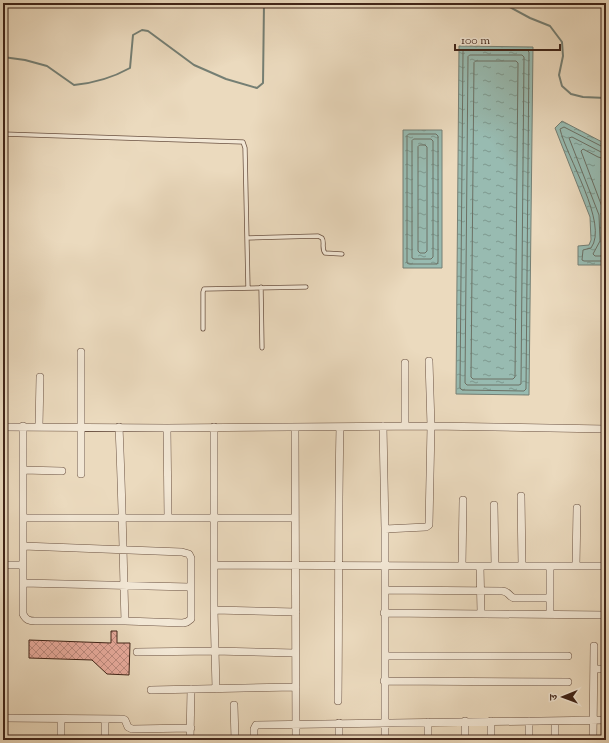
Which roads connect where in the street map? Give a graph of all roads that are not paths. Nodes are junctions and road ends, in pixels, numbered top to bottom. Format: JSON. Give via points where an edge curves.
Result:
{"nodes":[{"id":1,"x":3,"y":134,"type":"edge"},
{"id":2,"x":247,"y":238,"type":"junction"},
{"id":3,"x":342,"y":254,"type":"dead end"},
{"id":4,"x":261,"y":287,"type":"junction"},
{"id":5,"x":306,"y":287,"type":"dead end"},
{"id":6,"x":248,"y":288,"type":"junction"},
{"id":7,"x":203,"y":329,"type":"dead end"},
{"id":8,"x":262,"y":348,"type":"dead end"},
{"id":9,"x":82,"y":352,"type":"dead end"},
{"id":10,"x":429,"y":361,"type":"dead end"},
{"id":11,"x":405,"y":363,"type":"dead end"},
{"id":12,"x":40,"y":377,"type":"dead end"},
{"id":13,"x":3,"y":426,"type":"edge"},
{"id":14,"x":23,"y":426,"type":"junction"},
{"id":15,"x":39,"y":426,"type":"junction"},
{"id":16,"x":82,"y":426,"type":"junction"},
{"id":17,"x":383,"y":426,"type":"junction"},
{"id":18,"x":405,"y":426,"type":"junction"},
{"id":19,"x":431,"y":426,"type":"junction"},
{"id":20,"x":119,"y":427,"type":"junction"},
{"id":21,"x":214,"y":427,"type":"junction"},
{"id":22,"x":295,"y":427,"type":"junction"},
{"id":23,"x":340,"y":427,"type":"junction"},
{"id":24,"x":166,"y":428,"type":"junction"},
{"id":25,"x":606,"y":429,"type":"edge"},
{"id":26,"x":23,"y":470,"type":"junction"},
{"id":27,"x":62,"y":471,"type":"dead end"},
{"id":28,"x":81,"y":474,"type":"dead end"},
{"id":29,"x":521,"y":496,"type":"dead end"},
{"id":30,"x":463,"y":500,"type":"dead end"},
{"id":31,"x":494,"y":506,"type":"dead end"},
{"id":32,"x":577,"y":508,"type":"dead end"},
{"id":33,"x":23,"y":518,"type":"junction"},
{"id":34,"x":168,"y":518,"type":"junction"},
{"id":35,"x":295,"y":518,"type":"junction"},
{"id":36,"x":123,"y":519,"type":"junction"},
{"id":37,"x":214,"y":519,"type":"junction"},
{"id":38,"x":385,"y":529,"type":"junction"},
{"id":39,"x":23,"y":546,"type":"junction"},
{"id":40,"x":122,"y":550,"type":"junction"},
{"id":41,"x":3,"y":565,"type":"edge"},
{"id":42,"x":23,"y":565,"type":"junction"},
{"id":43,"x":214,"y":565,"type":"junction"},
{"id":44,"x":295,"y":566,"type":"junction"},
{"id":45,"x":339,"y":566,"type":"junction"},
{"id":46,"x":385,"y":566,"type":"junction"},
{"id":47,"x":462,"y":566,"type":"junction"},
{"id":48,"x":480,"y":566,"type":"junction"},
{"id":49,"x":495,"y":566,"type":"junction"},
{"id":50,"x":522,"y":566,"type":"junction"},
{"id":51,"x":550,"y":566,"type":"junction"},
{"id":52,"x":576,"y":566,"type":"junction"},
{"id":53,"x":606,"y":566,"type":"edge"},
{"id":54,"x":23,"y":583,"type":"junction"},
{"id":55,"x":124,"y":585,"type":"junction"},
{"id":56,"x":190,"y":587,"type":"junction"},
{"id":57,"x":385,"y":590,"type":"junction"},
{"id":58,"x":480,"y":590,"type":"junction"},
{"id":59,"x":550,"y":598,"type":"junction"},
{"id":60,"x":214,"y":610,"type":"junction"},
{"id":61,"x":296,"y":612,"type":"junction"},
{"id":62,"x":384,"y":613,"type":"junction"},
{"id":63,"x":481,"y":613,"type":"junction"},
{"id":64,"x":550,"y":613,"type":"junction"},
{"id":65,"x":605,"y":615,"type":"edge"},
{"id":66,"x":125,"y":620,"type":"junction"},
{"id":67,"x":594,"y":646,"type":"dead end"},
{"id":68,"x":214,"y":651,"type":"junction"},
{"id":69,"x":137,"y":652,"type":"dead end"},
{"id":70,"x":295,"y":653,"type":"junction"},
{"id":71,"x":385,"y":656,"type":"junction"},
{"id":72,"x":568,"y":656,"type":"dead end"},
{"id":73,"x":594,"y":669,"type":"junction"},
{"id":74,"x":606,"y":669,"type":"edge"},
{"id":75,"x":384,"y":681,"type":"junction"},
{"id":76,"x":568,"y":682,"type":"dead end"},
{"id":77,"x":296,"y":687,"type":"junction"},
{"id":78,"x":190,"y":689,"type":"junction"},
{"id":79,"x":216,"y":689,"type":"junction"},
{"id":80,"x":151,"y":690,"type":"dead end"},
{"id":81,"x":338,"y":701,"type":"dead end"},
{"id":82,"x":234,"y":705,"type":"dead end"},
{"id":83,"x":3,"y":718,"type":"edge"},
{"id":84,"x":61,"y":719,"type":"junction"},
{"id":85,"x":105,"y":719,"type":"junction"},
{"id":86,"x":555,"y":720,"type":"junction"},
{"id":87,"x":593,"y":720,"type":"junction"},
{"id":88,"x":606,"y":720,"type":"edge"},
{"id":89,"x":465,"y":721,"type":"junction"},
{"id":90,"x":491,"y":721,"type":"junction"},
{"id":91,"x":529,"y":721,"type":"junction"},
{"id":92,"x":428,"y":722,"type":"junction"},
{"id":93,"x":340,"y":723,"type":"junction"},
{"id":94,"x":385,"y":723,"type":"junction"},
{"id":95,"x":296,"y":724,"type":"junction"},
{"id":96,"x":190,"y":728,"type":"junction"},
{"id":97,"x":61,"y":740,"type":"edge"},
{"id":98,"x":105,"y":740,"type":"edge"},
{"id":99,"x":190,"y":740,"type":"edge"},
{"id":100,"x":235,"y":740,"type":"edge"},
{"id":101,"x":254,"y":740,"type":"edge"},
{"id":102,"x":296,"y":740,"type":"edge"},
{"id":103,"x":339,"y":740,"type":"edge"},
{"id":104,"x":385,"y":740,"type":"edge"},
{"id":105,"x":428,"y":740,"type":"edge"},
{"id":106,"x":465,"y":740,"type":"edge"},
{"id":107,"x":491,"y":740,"type":"edge"},
{"id":108,"x":529,"y":740,"type":"edge"},
{"id":109,"x":555,"y":740,"type":"edge"},
{"id":110,"x":593,"y":740,"type":"edge"}],
"edges":[{"from":1,"to":2,"type":"lane","via":[[243,142]]},
{"from":2,"to":3,"type":"lane","via":[[318,236],[323,240],[325,253]]},
{"from":2,"to":6,"type":"lane"},
{"from":4,"to":5,"type":"lane"},
{"from":4,"to":6,"type":"lane"},
{"from":4,"to":8,"type":"lane"},
{"from":6,"to":7,"type":"lane","via":[[204,289]]},
{"from":9,"to":16,"type":"street"},
{"from":10,"to":19,"type":"street"},
{"from":11,"to":18,"type":"street"},
{"from":12,"to":15,"type":"street"},
{"from":13,"to":14,"type":"street"},
{"from":14,"to":15,"type":"street"},
{"from":14,"to":26,"type":"street"},
{"from":15,"to":16,"type":"street"},
{"from":16,"to":20,"type":"street"},
{"from":16,"to":28,"type":"street"},
{"from":17,"to":18,"type":"street"},
{"from":17,"to":23,"type":"street"},
{"from":17,"to":38,"type":"street"},
{"from":18,"to":19,"type":"street"},
{"from":19,"to":25,"type":"street"},
{"from":19,"to":38,"type":"street","via":[[429,525]]},
{"from":20,"to":24,"type":"street"},
{"from":20,"to":36,"type":"street"},
{"from":21,"to":22,"type":"street"},
{"from":21,"to":24,"type":"street"},
{"from":21,"to":37,"type":"street"},
{"from":22,"to":23,"type":"street"},
{"from":22,"to":35,"type":"street"},
{"from":23,"to":45,"type":"street"},
{"from":24,"to":34,"type":"street"},
{"from":26,"to":27,"type":"street"},
{"from":26,"to":33,"type":"street"},
{"from":29,"to":50,"type":"street"},
{"from":30,"to":47,"type":"street"},
{"from":31,"to":49,"type":"street"},
{"from":32,"to":52,"type":"street"},
{"from":33,"to":36,"type":"street"},
{"from":33,"to":39,"type":"street"},
{"from":34,"to":36,"type":"street"},
{"from":34,"to":37,"type":"street"},
{"from":35,"to":37,"type":"street"},
{"from":35,"to":44,"type":"street"},
{"from":36,"to":40,"type":"street"},
{"from":37,"to":43,"type":"street"},
{"from":38,"to":46,"type":"street"},
{"from":39,"to":40,"type":"street"},
{"from":39,"to":42,"type":"street"},
{"from":40,"to":55,"type":"street"},
{"from":40,"to":56,"type":"street","via":[[189,554]]},
{"from":41,"to":42,"type":"street"},
{"from":42,"to":54,"type":"street"},
{"from":43,"to":44,"type":"street"},
{"from":43,"to":60,"type":"street"},
{"from":44,"to":45,"type":"street"},
{"from":44,"to":61,"type":"street"},
{"from":45,"to":46,"type":"street"},
{"from":45,"to":81,"type":"street"},
{"from":46,"to":47,"type":"street"},
{"from":46,"to":57,"type":"street"},
{"from":47,"to":48,"type":"street"},
{"from":48,"to":49,"type":"street"},
{"from":48,"to":58,"type":"street"},
{"from":49,"to":50,"type":"street"},
{"from":50,"to":51,"type":"street"},
{"from":51,"to":52,"type":"street"},
{"from":51,"to":59,"type":"street"},
{"from":52,"to":53,"type":"street"},
{"from":53,"to":65,"type":"street"},
{"from":54,"to":55,"type":"street"},
{"from":54,"to":66,"type":"street","via":[[23,614],[27,620]]},
{"from":55,"to":56,"type":"street"},
{"from":55,"to":66,"type":"street"},
{"from":56,"to":66,"type":"street","via":[[191,619],[186,623]]},
{"from":57,"to":58,"type":"street"},
{"from":57,"to":62,"type":"street"},
{"from":58,"to":59,"type":"street","via":[[506,591],[512,598]]},
{"from":58,"to":63,"type":"street"},
{"from":59,"to":64,"type":"street"},
{"from":60,"to":61,"type":"street"},
{"from":60,"to":68,"type":"street"},
{"from":61,"to":70,"type":"street"},
{"from":62,"to":63,"type":"street"},
{"from":62,"to":71,"type":"street"},
{"from":63,"to":64,"type":"street"},
{"from":64,"to":65,"type":"street"},
{"from":67,"to":73,"type":"street"},
{"from":68,"to":69,"type":"street"},
{"from":68,"to":70,"type":"street"},
{"from":68,"to":79,"type":"street"},
{"from":70,"to":77,"type":"street"},
{"from":71,"to":72,"type":"street"},
{"from":71,"to":75,"type":"street"},
{"from":73,"to":74,"type":"street"},
{"from":73,"to":87,"type":"street"},
{"from":75,"to":76,"type":"street"},
{"from":75,"to":94,"type":"street"},
{"from":77,"to":79,"type":"street"},
{"from":77,"to":95,"type":"street"},
{"from":78,"to":79,"type":"street"},
{"from":78,"to":80,"type":"street"},
{"from":78,"to":96,"type":"street"},
{"from":82,"to":100,"type":"street"},
{"from":83,"to":84,"type":"street"},
{"from":84,"to":85,"type":"street"},
{"from":84,"to":97,"type":"street"},
{"from":85,"to":96,"type":"street","via":[[125,720],[132,729]]},
{"from":85,"to":98,"type":"street"},
{"from":86,"to":87,"type":"street"},
{"from":86,"to":91,"type":"street"},
{"from":86,"to":109,"type":"street"},
{"from":87,"to":88,"type":"street"},
{"from":87,"to":110,"type":"street"},
{"from":89,"to":90,"type":"street"},
{"from":89,"to":92,"type":"street"},
{"from":89,"to":106,"type":"street"},
{"from":90,"to":91,"type":"street"},
{"from":90,"to":107,"type":"street"},
{"from":91,"to":108,"type":"street"},
{"from":92,"to":94,"type":"street"},
{"from":92,"to":105,"type":"street"},
{"from":93,"to":94,"type":"street"},
{"from":93,"to":95,"type":"street"},
{"from":93,"to":103,"type":"street"},
{"from":94,"to":104,"type":"street"},
{"from":95,"to":101,"type":"street","via":[[256,725]]},
{"from":95,"to":102,"type":"street"},
{"from":96,"to":99,"type":"street"}]}
